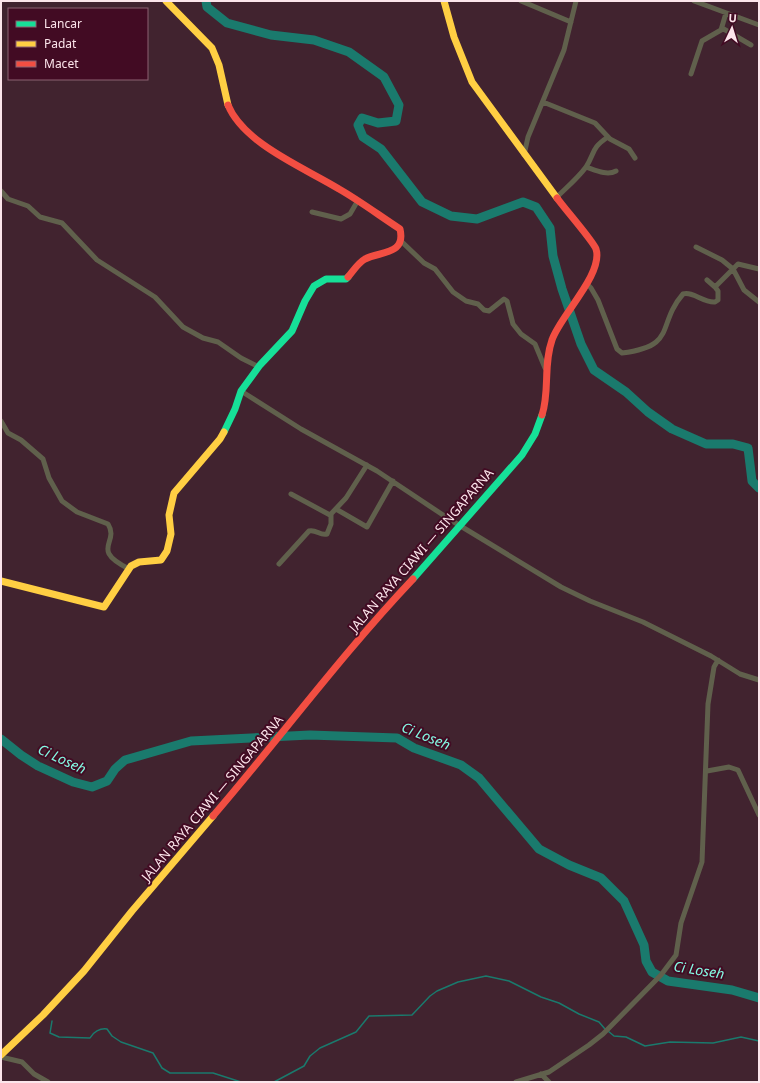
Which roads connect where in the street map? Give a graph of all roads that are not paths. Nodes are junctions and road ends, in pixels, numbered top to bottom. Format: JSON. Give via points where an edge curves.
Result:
{"nodes":[{"id":1,"x":166,"y":1,"type":"edge"},
{"id":2,"x":444,"y":1,"type":"edge"},
{"id":3,"x":521,"y":1,"type":"edge"},
{"id":4,"x":576,"y":1,"type":"edge"},
{"id":5,"x":694,"y":1,"type":"edge"},
{"id":6,"x":726,"y":13,"type":"junction"},
{"id":7,"x":571,"y":22,"type":"junction"},
{"id":8,"x":759,"y":25,"type":"edge"},
{"id":9,"x":722,"y":28,"type":"junction"},
{"id":10,"x":751,"y":44,"type":"dead end"},
{"id":11,"x":691,"y":74,"type":"dead end"},
{"id":12,"x":543,"y":102,"type":"junction"},
{"id":13,"x":608,"y":137,"type":"junction"},
{"id":14,"x":524,"y":155,"type":"junction"},
{"id":15,"x":635,"y":158,"type":"dead end"},
{"id":16,"x":586,"y":167,"type":"junction"},
{"id":17,"x":616,"y":171,"type":"dead end"},
{"id":18,"x":1,"y":191,"type":"edge"},
{"id":19,"x":557,"y":197,"type":"junction"},
{"id":20,"x":357,"y":202,"type":"junction"},
{"id":21,"x":312,"y":212,"type":"dead end"},
{"id":22,"x":401,"y":241,"type":"junction"},
{"id":23,"x":696,"y":247,"type":"dead end"},
{"id":24,"x":732,"y":269,"type":"junction"},
{"id":25,"x":759,"y":269,"type":"edge"},
{"id":26,"x":707,"y":280,"type":"dead end"},
{"id":27,"x":587,"y":284,"type":"junction"},
{"id":28,"x":715,"y":287,"type":"junction"},
{"id":29,"x":759,"y":302,"type":"edge"},
{"id":30,"x":259,"y":367,"type":"junction"},
{"id":31,"x":548,"y":378,"type":"junction"},
{"id":32,"x":241,"y":391,"type":"junction"},
{"id":33,"x":1,"y":421,"type":"edge"},
{"id":34,"x":367,"y":465,"type":"junction"},
{"id":35,"x":394,"y":482,"type":"junction"},
{"id":36,"x":290,"y":494,"type":"dead end"},
{"id":37,"x":336,"y":509,"type":"junction"},
{"id":38,"x":330,"y":514,"type":"junction"},
{"id":39,"x":459,"y":525,"type":"junction"},
{"id":40,"x":279,"y":564,"type":"dead end"},
{"id":41,"x":129,"y":569,"type":"junction"},
{"id":42,"x":1,"y":581,"type":"edge"},
{"id":43,"x":718,"y":660,"type":"junction"},
{"id":44,"x":759,"y":680,"type":"edge"},
{"id":45,"x":707,"y":771,"type":"junction"},
{"id":46,"x":759,"y":815,"type":"edge"},
{"id":47,"x":1,"y":1056,"type":"edge"},
{"id":48,"x":541,"y":1074,"type":"junction"},
{"id":49,"x":48,"y":1082,"type":"edge"},
{"id":50,"x":516,"y":1082,"type":"edge"},
{"id":51,"x":549,"y":1082,"type":"edge"}],
"edges":[{"from":1,"to":20,"type":"main road","via":[[217,56],[224,94],[236,119],[264,144]]},
{"from":2,"to":14,"type":"main road","name":"JALAN RAYA CIAWI — SINGAPARNA","via":[[454,37],[472,82]]},
{"from":3,"to":7,"type":"street"},
{"from":4,"to":7,"type":"street"},
{"from":5,"to":6,"type":"street"},
{"from":6,"to":8,"type":"street"},
{"from":6,"to":9,"type":"street"},
{"from":7,"to":12,"type":"street","via":[[564,50]]},
{"from":9,"to":10,"type":"street"},
{"from":9,"to":11,"type":"street","via":[[702,41]]},
{"from":12,"to":13,"type":"street","via":[[595,123]]},
{"from":12,"to":14,"type":"street","via":[[528,137]]},
{"from":13,"to":15,"type":"street","via":[[626,146]]},
{"from":13,"to":16,"type":"street","via":[[592,152]]},
{"from":14,"to":19,"type":"main road","name":"JALAN RAYA CIAWI — SINGAPARNA"},
{"from":16,"to":17,"type":"street","via":[[602,172]]},
{"from":16,"to":19,"type":"street"},
{"from":18,"to":30,"type":"street","via":[[8,199],[28,206],[40,217],[62,223],[98,260],[155,297],[183,327],[203,338],[218,342]]},
{"from":19,"to":27,"type":"main road","name":"JALAN RAYA CIAWI — SINGAPARNA","via":[[596,249],[596,263]]},
{"from":20,"to":21,"type":"street","via":[[350,214],[341,219]]},
{"from":20,"to":22,"type":"main road","via":[[400,229]]},
{"from":22,"to":30,"type":"main road","via":[[393,251],[366,258],[346,279],[326,279],[314,286],[292,331]]},
{"from":22,"to":31,"type":"street","via":[[424,263],[435,269],[453,292],[466,301],[478,304],[489,311],[499,301],[507,301],[513,324],[521,334],[535,344]]},
{"from":23,"to":24,"type":"street","via":[[722,260]]},
{"from":24,"to":25,"type":"street","via":[[738,264]]},
{"from":24,"to":28,"type":"street"},
{"from":24,"to":29,"type":"street","via":[[744,290]]},
{"from":26,"to":28,"type":"street"},
{"from":27,"to":28,"type":"street","via":[[596,297],[617,349],[622,353],[645,349],[656,344],[683,294],[689,293],[710,303],[717,302],[719,295]]},
{"from":27,"to":31,"type":"main road","name":"JALAN RAYA CIAWI — SINGAPARNA","via":[[552,339],[548,357]]},
{"from":30,"to":32,"type":"main road"},
{"from":31,"to":39,"type":"main road","name":"JALAN RAYA CIAWI — SINGAPARNA","via":[[548,394],[535,434],[522,454]]},
{"from":32,"to":34,"type":"street","via":[[301,430]]},
{"from":32,"to":41,"type":"main road","via":[[220,439],[174,493],[169,516],[171,534],[167,551],[161,560],[136,563]]},
{"from":33,"to":41,"type":"street","via":[[8,433],[21,440],[43,460],[49,478],[62,501],[77,512],[108,524],[111,531],[107,547],[109,555],[115,563]]},
{"from":34,"to":35,"type":"street"},
{"from":34,"to":37,"type":"street"},
{"from":35,"to":37,"type":"street","via":[[367,528]]},
{"from":35,"to":39,"type":"street"},
{"from":36,"to":38,"type":"street","via":[[327,515]]},
{"from":37,"to":38,"type":"street"},
{"from":38,"to":40,"type":"street","via":[[331,524],[327,534],[322,535],[309,530]]},
{"from":39,"to":43,"type":"street","via":[[561,587],[643,622]]},
{"from":39,"to":47,"type":"main road","name":"JALAN RAYA CIAWI — SINGAPARNA","via":[[441,549],[378,616],[84,971]]},
{"from":41,"to":42,"type":"main road","via":[[110,602],[104,607]]},
{"from":43,"to":44,"type":"street","via":[[740,674]]},
{"from":43,"to":45,"type":"street","via":[[714,668],[708,704]]},
{"from":45,"to":46,"type":"street","via":[[729,767],[738,770]]},
{"from":45,"to":48,"type":"street","via":[[702,862],[681,923],[676,955],[661,975],[602,1034],[561,1065]]},
{"from":47,"to":49,"type":"street","via":[[22,1062],[34,1074]]},
{"from":48,"to":50,"type":"street"},
{"from":48,"to":51,"type":"street"}]}
